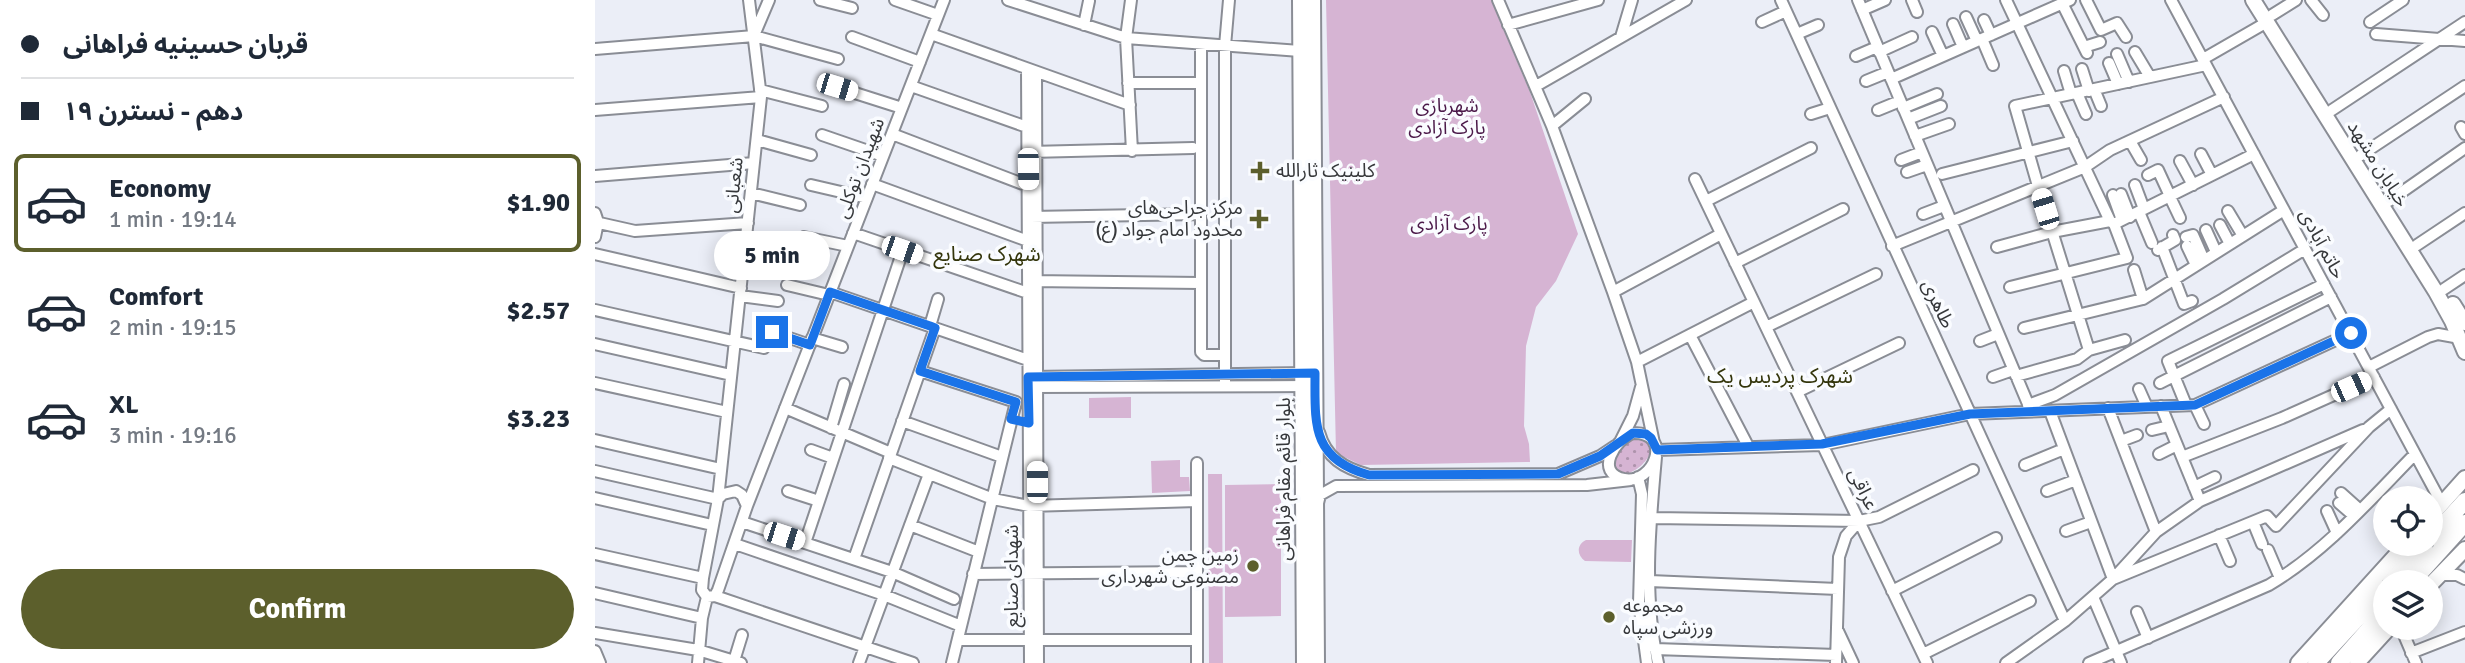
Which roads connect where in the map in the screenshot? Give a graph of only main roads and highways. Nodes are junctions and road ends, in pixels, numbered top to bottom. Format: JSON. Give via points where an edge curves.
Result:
{"nodes":[{"id":1,"x":1300,"y":0,"type":"edge"},
{"id":2,"x":1313,"y":0,"type":"edge"},
{"id":3,"x":2253,"y":0,"type":"edge"},
{"id":4,"x":2262,"y":0,"type":"edge"},
{"id":5,"x":2465,"y":324,"type":"edge"},
{"id":6,"x":2465,"y":352,"type":"edge"},
{"id":7,"x":1309,"y":380,"type":"junction"},
{"id":8,"x":2463,"y":482,"type":"edge"},
{"id":9,"x":2465,"y":501,"type":"edge"},
{"id":10,"x":2443,"y":503,"type":"edge"},
{"id":11,"x":2465,"y":523,"type":"edge"},
{"id":12,"x":2443,"y":525,"type":"edge"},
{"id":13,"x":2465,"y":550,"type":"edge"},
{"id":14,"x":2395,"y":556,"type":"edge"},
{"id":15,"x":2414,"y":556,"type":"edge"},
{"id":16,"x":2402,"y":570,"type":"edge"},
{"id":17,"x":2423,"y":570,"type":"edge"},
{"id":18,"x":2443,"y":572,"type":"edge"},
{"id":19,"x":2373,"y":601,"type":"edge"},
{"id":20,"x":2373,"y":625,"type":"edge"},
{"id":21,"x":2378,"y":640,"type":"edge"},
{"id":22,"x":1304,"y":663,"type":"edge"},
{"id":23,"x":1317,"y":663,"type":"edge"},
{"id":24,"x":2298,"y":663,"type":"edge"},
{"id":25,"x":2316,"y":663,"type":"edge"},
{"id":26,"x":2339,"y":663,"type":"edge"},
{"id":27,"x":2357,"y":663,"type":"edge"}],
"edges":[{"from":1,"to":7,"type":"main road","name":"بلوار قائم مقام فراهانی"},
{"from":2,"to":7,"type":"main road","name":"بلوار قائم مقام فراهانی"},
{"from":3,"to":6,"type":"main road","name":"خیابان مشهد","via":[[2436,292]]},
{"from":4,"to":5,"type":"main road","name":"خیابان مشهد","via":[[2267,20],[2332,110]]},
{"from":7,"to":22,"type":"main road","name":"بلوار قائم مقام فراهانی"},
{"from":7,"to":23,"type":"main road","name":"بلوار قائم مقام فراهانی","via":[[1315,421]]},
{"from":8,"to":10,"type":"main road"},
{"from":9,"to":12,"type":"highway"},
{"from":11,"to":17,"type":"highway"},
{"from":13,"to":18,"type":"main road"},
{"from":14,"to":24,"type":"main road"},
{"from":15,"to":16,"type":"highway"},
{"from":19,"to":25,"type":"highway"},
{"from":20,"to":26,"type":"highway"},
{"from":21,"to":27,"type":"main road"}]}
